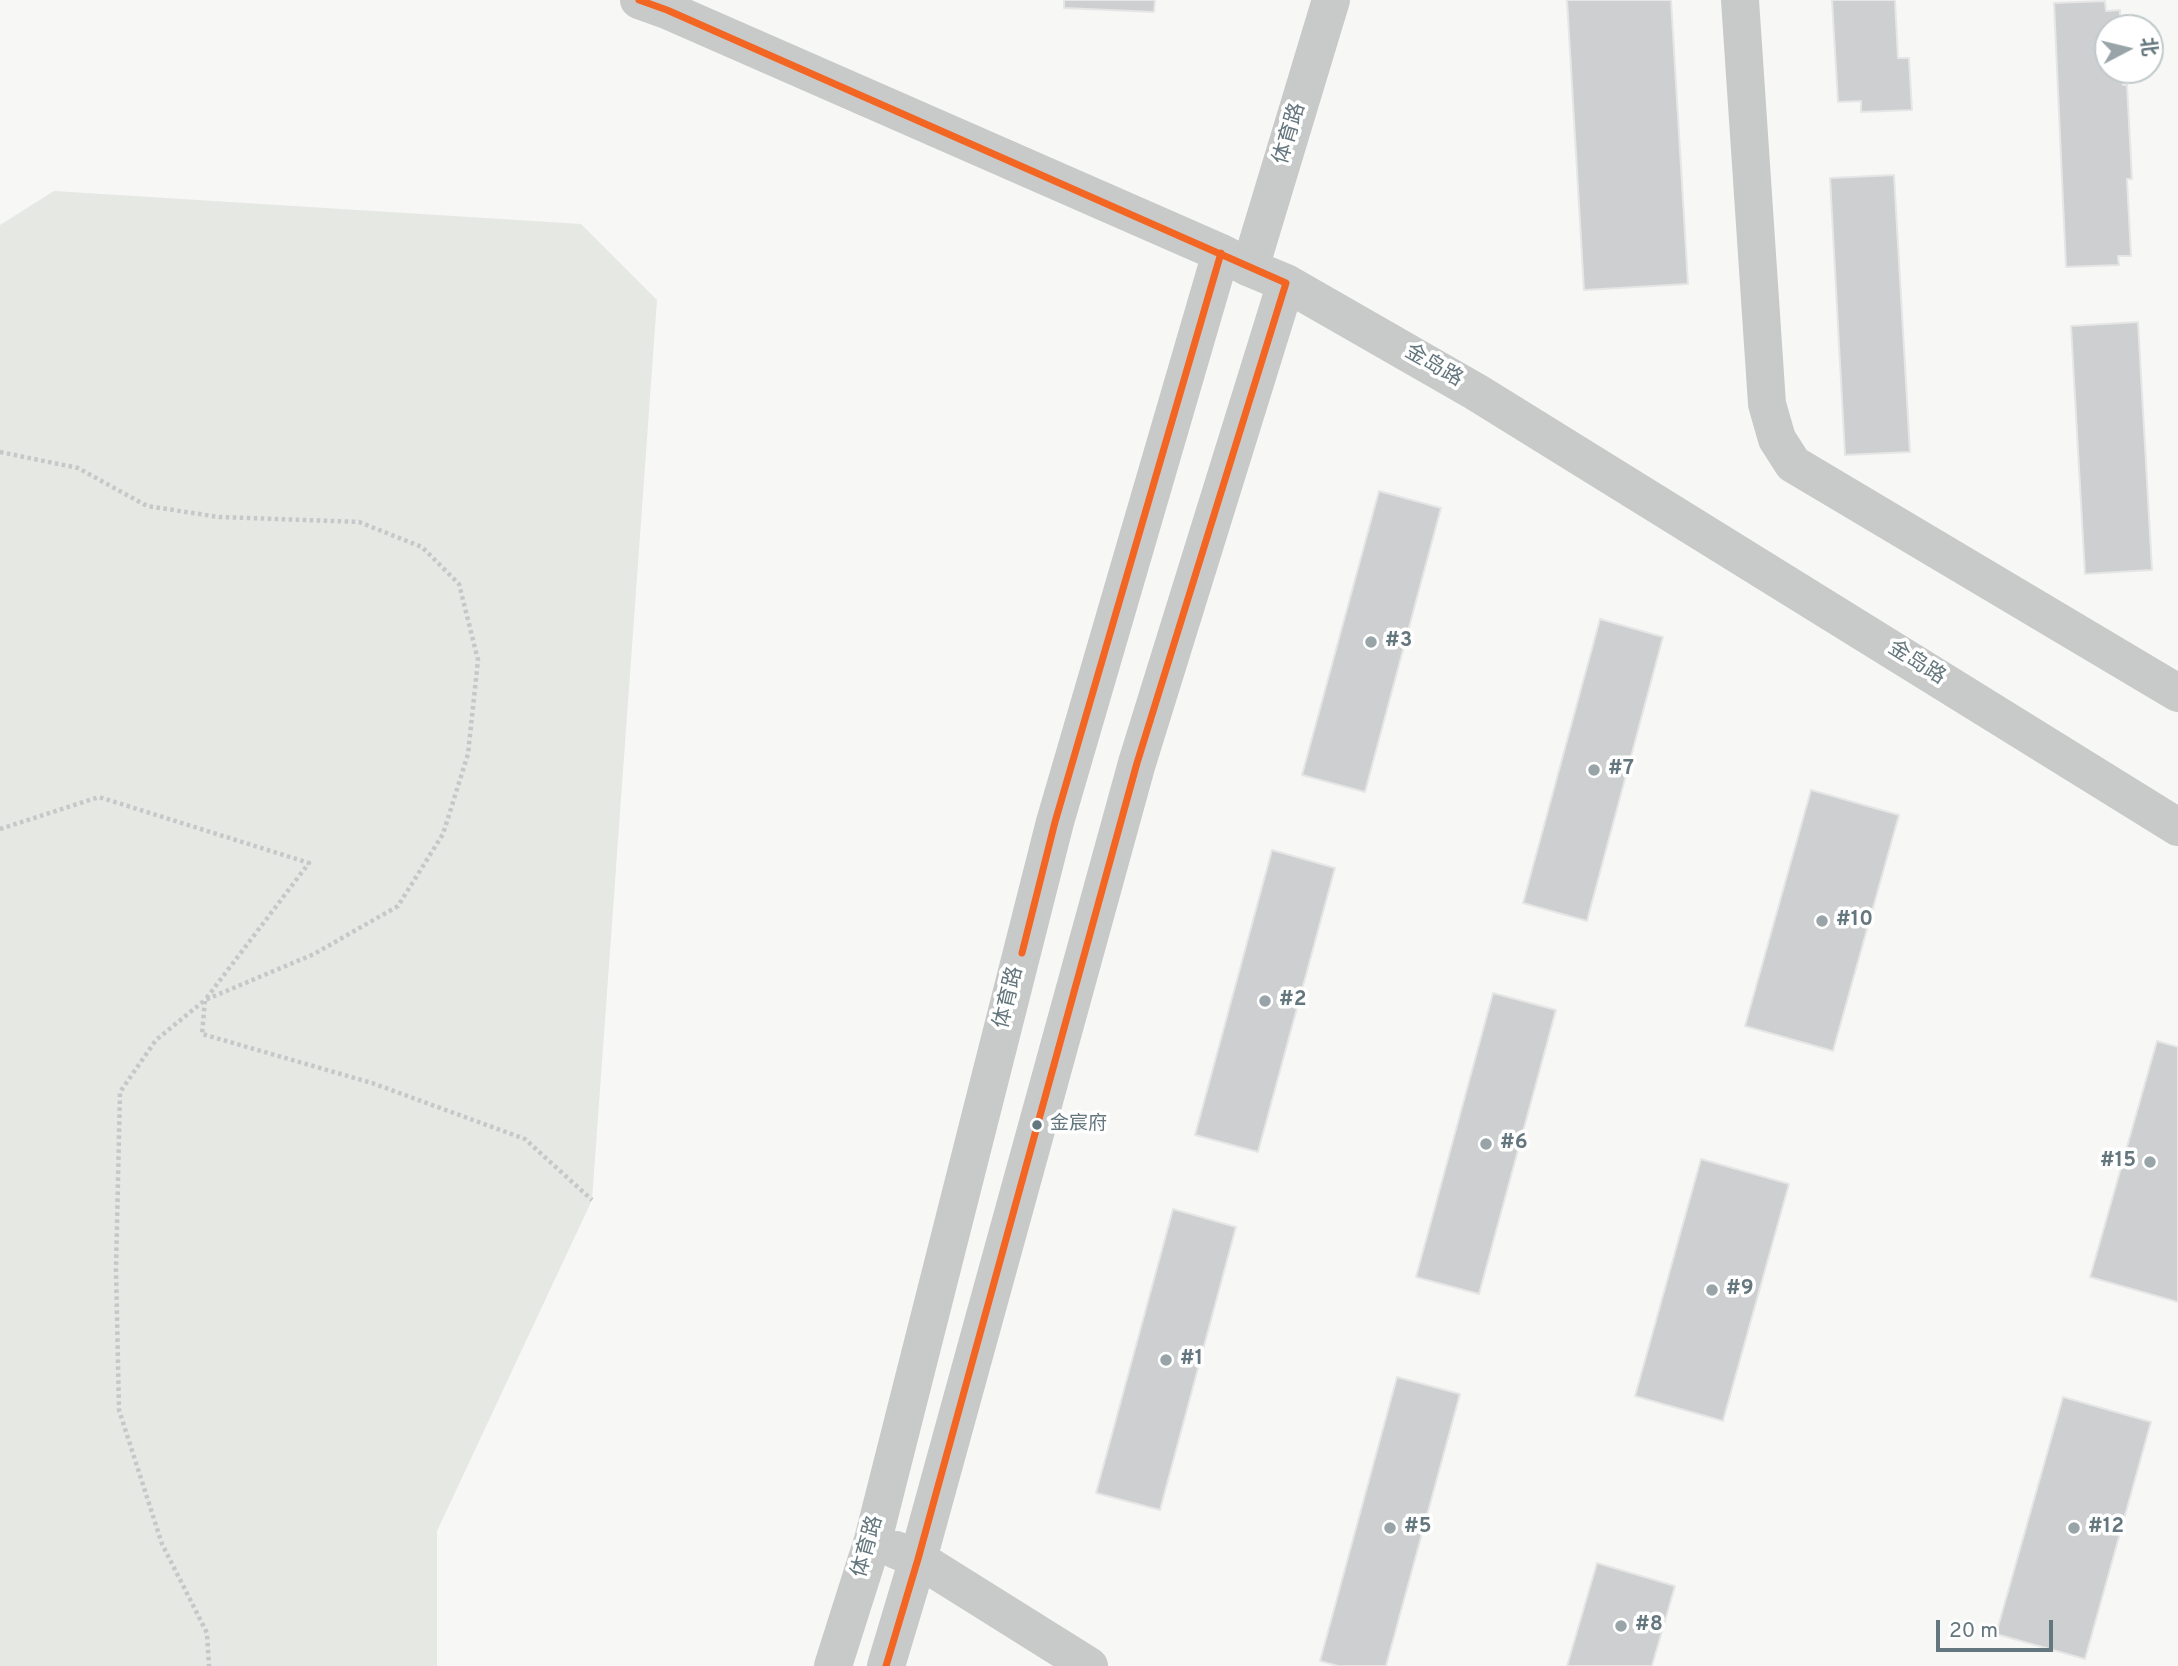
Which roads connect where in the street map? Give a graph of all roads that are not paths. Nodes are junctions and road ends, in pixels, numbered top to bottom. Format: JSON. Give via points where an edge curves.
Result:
{"nodes":[{"id":1,"x":639,"y":0,"type":"edge"},
{"id":2,"x":1331,"y":0,"type":"edge"},
{"id":3,"x":1740,"y":0,"type":"edge"},
{"id":4,"x":1235,"y":260,"type":"junction"},
{"id":5,"x":1286,"y":283,"type":"junction"},
{"id":6,"x":2178,"y":693,"type":"edge"},
{"id":7,"x":2178,"y":827,"type":"edge"},
{"id":8,"x":873,"y":1540,"type":"junction"},
{"id":9,"x":918,"y":1559,"type":"junction"},
{"id":10,"x":833,"y":1666,"type":"edge"},
{"id":11,"x":886,"y":1666,"type":"edge"},
{"id":12,"x":1089,"y":1666,"type":"edge"}],
"edges":[{"from":1,"to":4,"type":"street","name":"金岛路"},
{"from":2,"to":4,"type":"street","name":"体育路"},
{"from":3,"to":6,"type":"street","via":[[1767,404],[1787,456],[1793,464]]},
{"from":4,"to":5,"type":"street","name":"金岛路"},
{"from":4,"to":8,"type":"street","name":"体育路","via":[[1055,822]]},
{"from":5,"to":7,"type":"street","name":"金岛路","via":[[1476,392]]},
{"from":5,"to":9,"type":"street","via":[[1136,763]]},
{"from":8,"to":9,"type":"street"},
{"from":8,"to":10,"type":"street","name":"体育路"},
{"from":9,"to":11,"type":"street"},
{"from":9,"to":12,"type":"street"}]}
